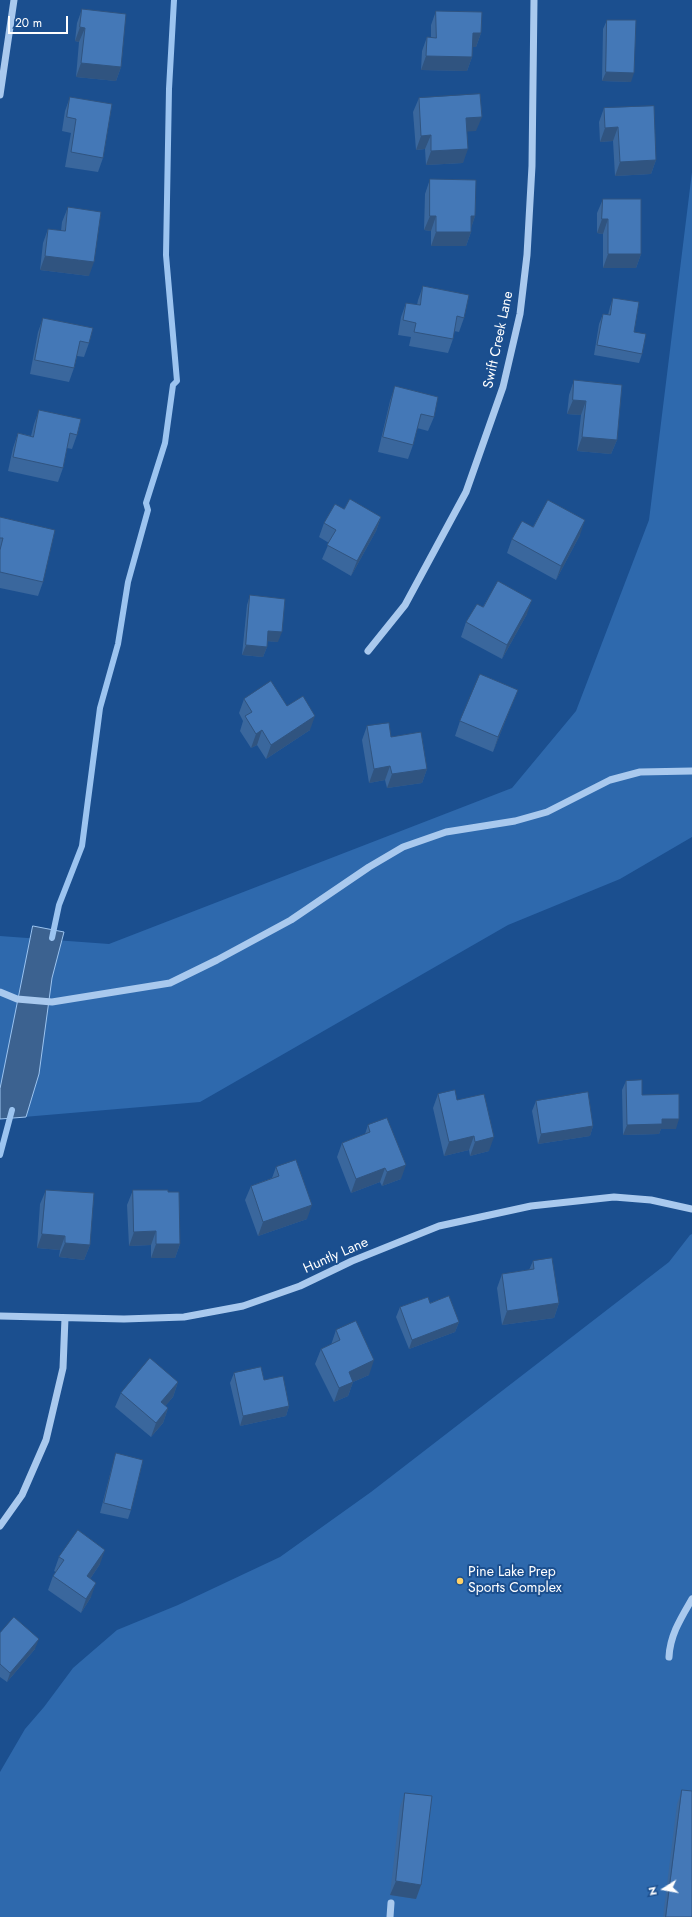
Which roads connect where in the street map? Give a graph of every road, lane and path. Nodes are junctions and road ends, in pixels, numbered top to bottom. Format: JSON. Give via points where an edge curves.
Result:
{"nodes":[{"id":1,"x":14,"y":0,"type":"edge"},
{"id":2,"x":534,"y":0,"type":"edge"},
{"id":3,"x":0,"y":95,"type":"edge"},
{"id":4,"x":368,"y":651,"type":"dead end"},
{"id":5,"x":692,"y":771,"type":"edge"},
{"id":6,"x":0,"y":992,"type":"edge"},
{"id":7,"x":692,"y":1209,"type":"edge"},
{"id":8,"x":0,"y":1316,"type":"edge"},
{"id":9,"x":65,"y":1318,"type":"junction"},
{"id":10,"x":0,"y":1526,"type":"edge"},
{"id":11,"x":692,"y":1599,"type":"edge"},
{"id":12,"x":669,"y":1657,"type":"dead end"},
{"id":13,"x":391,"y":1903,"type":"dead end"},
{"id":14,"x":390,"y":1917,"type":"edge"}],
"edges":[{"from":1,"to":3,"type":"street"},
{"from":2,"to":4,"type":"street","name":"Swift Creek Lane","via":[[532,166],[527,255],[520,314],[503,387],[466,492],[405,605]]},
{"from":5,"to":6,"type":"street","via":[[640,772],[610,780],[547,812],[515,821],[446,832],[403,847],[291,920],[170,983],[52,1002],[17,999]]},
{"from":7,"to":9,"type":"street","name":"Huntly Lane","via":[[651,1200],[614,1197],[531,1206],[439,1226],[300,1286],[243,1306],[184,1317],[124,1320]]},
{"from":8,"to":9,"type":"street","name":"Huntly Lane"},
{"from":9,"to":10,"type":"street","via":[[63,1368],[46,1440],[22,1495]]},
{"from":11,"to":12,"type":"street","via":[[677,1624]]},
{"from":13,"to":14,"type":"street"}]}
